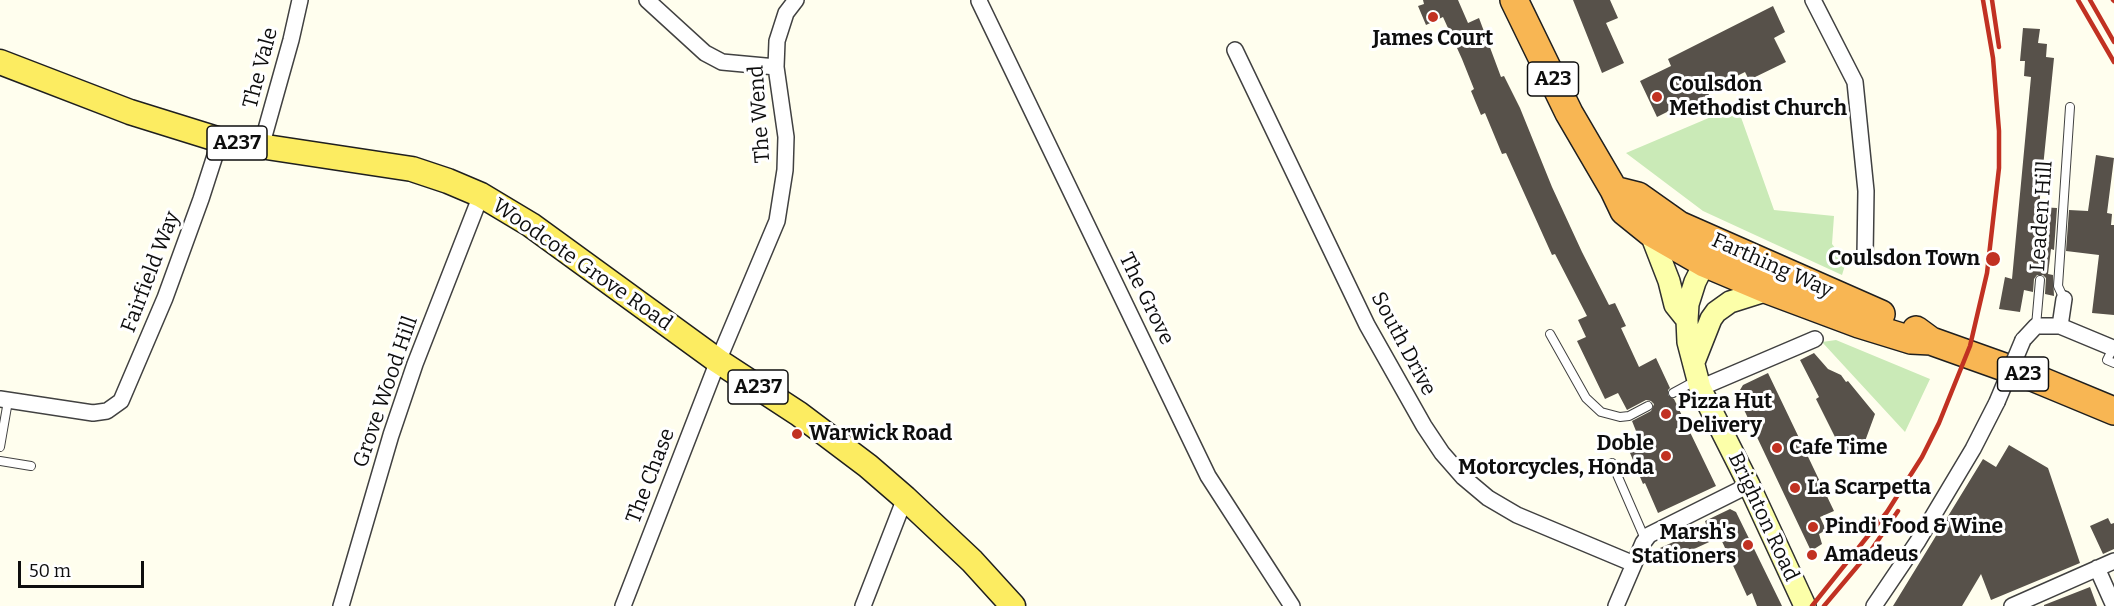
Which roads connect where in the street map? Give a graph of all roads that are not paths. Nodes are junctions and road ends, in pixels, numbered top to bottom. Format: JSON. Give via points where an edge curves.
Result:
{"nodes":[{"id":1,"x":300,"y":0,"type":"edge"},
{"id":2,"x":647,"y":0,"type":"edge"},
{"id":3,"x":796,"y":0,"type":"edge"},
{"id":4,"x":978,"y":0,"type":"edge"},
{"id":5,"x":1514,"y":0,"type":"edge"},
{"id":6,"x":1813,"y":0,"type":"edge"},
{"id":7,"x":1235,"y":50,"type":"dead end"},
{"id":8,"x":0,"y":62,"type":"edge"},
{"id":9,"x":776,"y":67,"type":"junction"},
{"id":10,"x":2070,"y":107,"type":"dead end"},
{"id":11,"x":220,"y":140,"type":"junction"},
{"id":12,"x":261,"y":147,"type":"junction"},
{"id":13,"x":1614,"y":190,"type":"junction"},
{"id":14,"x":481,"y":195,"type":"junction"},
{"id":15,"x":1650,"y":232,"type":"junction"},
{"id":16,"x":1710,"y":252,"type":"junction"},
{"id":17,"x":1864,"y":256,"type":"dead end"},
{"id":18,"x":2040,"y":280,"type":"dead end"},
{"id":19,"x":1768,"y":290,"type":"junction"},
{"id":20,"x":2064,"y":299,"type":"joint"},
{"id":21,"x":1687,"y":320,"type":"junction"},
{"id":22,"x":2036,"y":326,"type":"junction"},
{"id":23,"x":2060,"y":326,"type":"junction"},
{"id":24,"x":1550,"y":334,"type":"dead end"},
{"id":25,"x":1815,"y":339,"type":"dead end"},
{"id":26,"x":1931,"y":341,"type":"junction"},
{"id":27,"x":2113,"y":356,"type":"edge"},
{"id":28,"x":718,"y":361,"type":"junction"},
{"id":29,"x":1697,"y":377,"type":"junction"},
{"id":30,"x":1673,"y":393,"type":"dead end"},
{"id":31,"x":4,"y":400,"type":"edge"},
{"id":32,"x":1648,"y":406,"type":"dead end"},
{"id":33,"x":2114,"y":411,"type":"edge"},
{"id":34,"x":0,"y":447,"type":"edge"},
{"id":35,"x":0,"y":461,"type":"edge"},
{"id":36,"x":1611,"y":463,"type":"dead end"},
{"id":37,"x":30,"y":466,"type":"dead end"},
{"id":38,"x":1749,"y":485,"type":"junction"},
{"id":39,"x":905,"y":498,"type":"junction"},
{"id":40,"x":1645,"y":539,"type":"junction"},
{"id":41,"x":2114,"y":561,"type":"edge"},
{"id":42,"x":1634,"y":564,"type":"junction"},
{"id":43,"x":2097,"y":568,"type":"junction"},
{"id":44,"x":341,"y":606,"type":"edge"},
{"id":45,"x":623,"y":606,"type":"edge"},
{"id":46,"x":863,"y":606,"type":"edge"},
{"id":47,"x":1014,"y":606,"type":"edge"},
{"id":48,"x":1292,"y":606,"type":"edge"},
{"id":49,"x":1616,"y":606,"type":"edge"},
{"id":50,"x":1805,"y":606,"type":"edge"},
{"id":51,"x":1874,"y":606,"type":"edge"},
{"id":52,"x":2012,"y":606,"type":"edge"},
{"id":53,"x":2114,"y":606,"type":"edge"}],
"edges":[{"from":1,"to":12,"type":"street","name":"The Vale"},
{"from":2,"to":9,"type":"street","via":[[705,53],[722,62]]},
{"from":3,"to":9,"type":"street","name":"The Wend","via":[[786,14],[777,41]]},
{"from":4,"to":48,"type":"street","name":"The Grove","via":[[1208,476]]},
{"from":5,"to":13,"type":"highway","name":"Brighton Road","number":"A23","via":[[1569,113]]},
{"from":6,"to":17,"type":"street","via":[[1855,82],[1866,191],[1857,232]]},
{"from":7,"to":42,"type":"street","name":"South Drive","via":[[1367,326],[1442,453],[1488,498]]},
{"from":8,"to":11,"type":"main road","name":"Woodcote Grove Road","number":"A237","via":[[130,112]]},
{"from":9,"to":28,"type":"street","name":"The Wend","via":[[786,137],[777,221]]},
{"from":10,"to":20,"type":"lane","name":"Leaden Hill","via":[[2058,286]]},
{"from":11,"to":12,"type":"main road","name":"Woodcote Grove Road","number":"A237"},
{"from":11,"to":31,"type":"street","name":"Fairfield Way","via":[[165,298],[121,401],[107,411],[93,414]]},
{"from":12,"to":14,"type":"main road","name":"Woodcote Grove Road","number":"A237","via":[[412,170]]},
{"from":13,"to":15,"type":"highway","name":"Brighton Road","number":"A23","via":[[1624,211]]},
{"from":13,"to":16,"type":"highway","name":"Farthing Way","number":"A23","via":[[1638,196]]},
{"from":14,"to":28,"type":"main road","name":"Woodcote Grove Road","number":"A237","via":[[531,225]]},
{"from":14,"to":44,"type":"street","name":"Grove Wood Hill","via":[[415,364]]},
{"from":15,"to":16,"type":"highway","number":"A23"},
{"from":15,"to":21,"type":"main road","name":"Brighton Road","via":[[1675,306]]},
{"from":16,"to":19,"type":"highway","name":"Farthing Way","number":"A23"},
{"from":16,"to":21,"type":"main road","name":"Brighton Road","via":[[1688,304]]},
{"from":16,"to":26,"type":"highway","name":"Farthing Way","number":"A23","via":[[1915,328]]},
{"from":18,"to":22,"type":"lane"},
{"from":19,"to":26,"type":"highway","name":"Farthing Way","number":"A23","via":[[1869,327],[1911,340]]},
{"from":19,"to":29,"type":"main road","via":[[1737,299],[1716,312],[1709,322]]},
{"from":20,"to":23,"type":"street","name":"Leaden Hill"},
{"from":21,"to":29,"type":"main road","name":"Brighton Road"},
{"from":22,"to":23,"type":"street"},
{"from":22,"to":51,"type":"street","bridge":true,"via":[[2023,340],[1973,448]]},
{"from":23,"to":27,"type":"street"},
{"from":24,"to":32,"type":"lane","via":[[1586,398],[1601,412],[1629,416]]},
{"from":25,"to":29,"type":"street"},
{"from":26,"to":33,"type":"highway","name":"Farthing Way","number":"A23"},
{"from":28,"to":39,"type":"main road","name":"Woodcote Grove Road","number":"A237","via":[[799,414]]},
{"from":28,"to":45,"type":"street","name":"The Chase"},
{"from":29,"to":30,"type":"lane"},
{"from":29,"to":38,"type":"main road","name":"Brighton Road"},
{"from":31,"to":34,"type":"lane"},
{"from":35,"to":37,"type":"lane"},
{"from":36,"to":40,"type":"lane"},
{"from":38,"to":40,"type":"street"},
{"from":38,"to":50,"type":"main road","name":"Brighton Road"},
{"from":39,"to":46,"type":"street"},
{"from":39,"to":47,"type":"main road","name":"Woodcote Grove Road","number":"A237"},
{"from":40,"to":42,"type":"street"},
{"from":41,"to":43,"type":"street"},
{"from":42,"to":49,"type":"street"},
{"from":43,"to":52,"type":"street"},
{"from":43,"to":53,"type":"street"}]}
